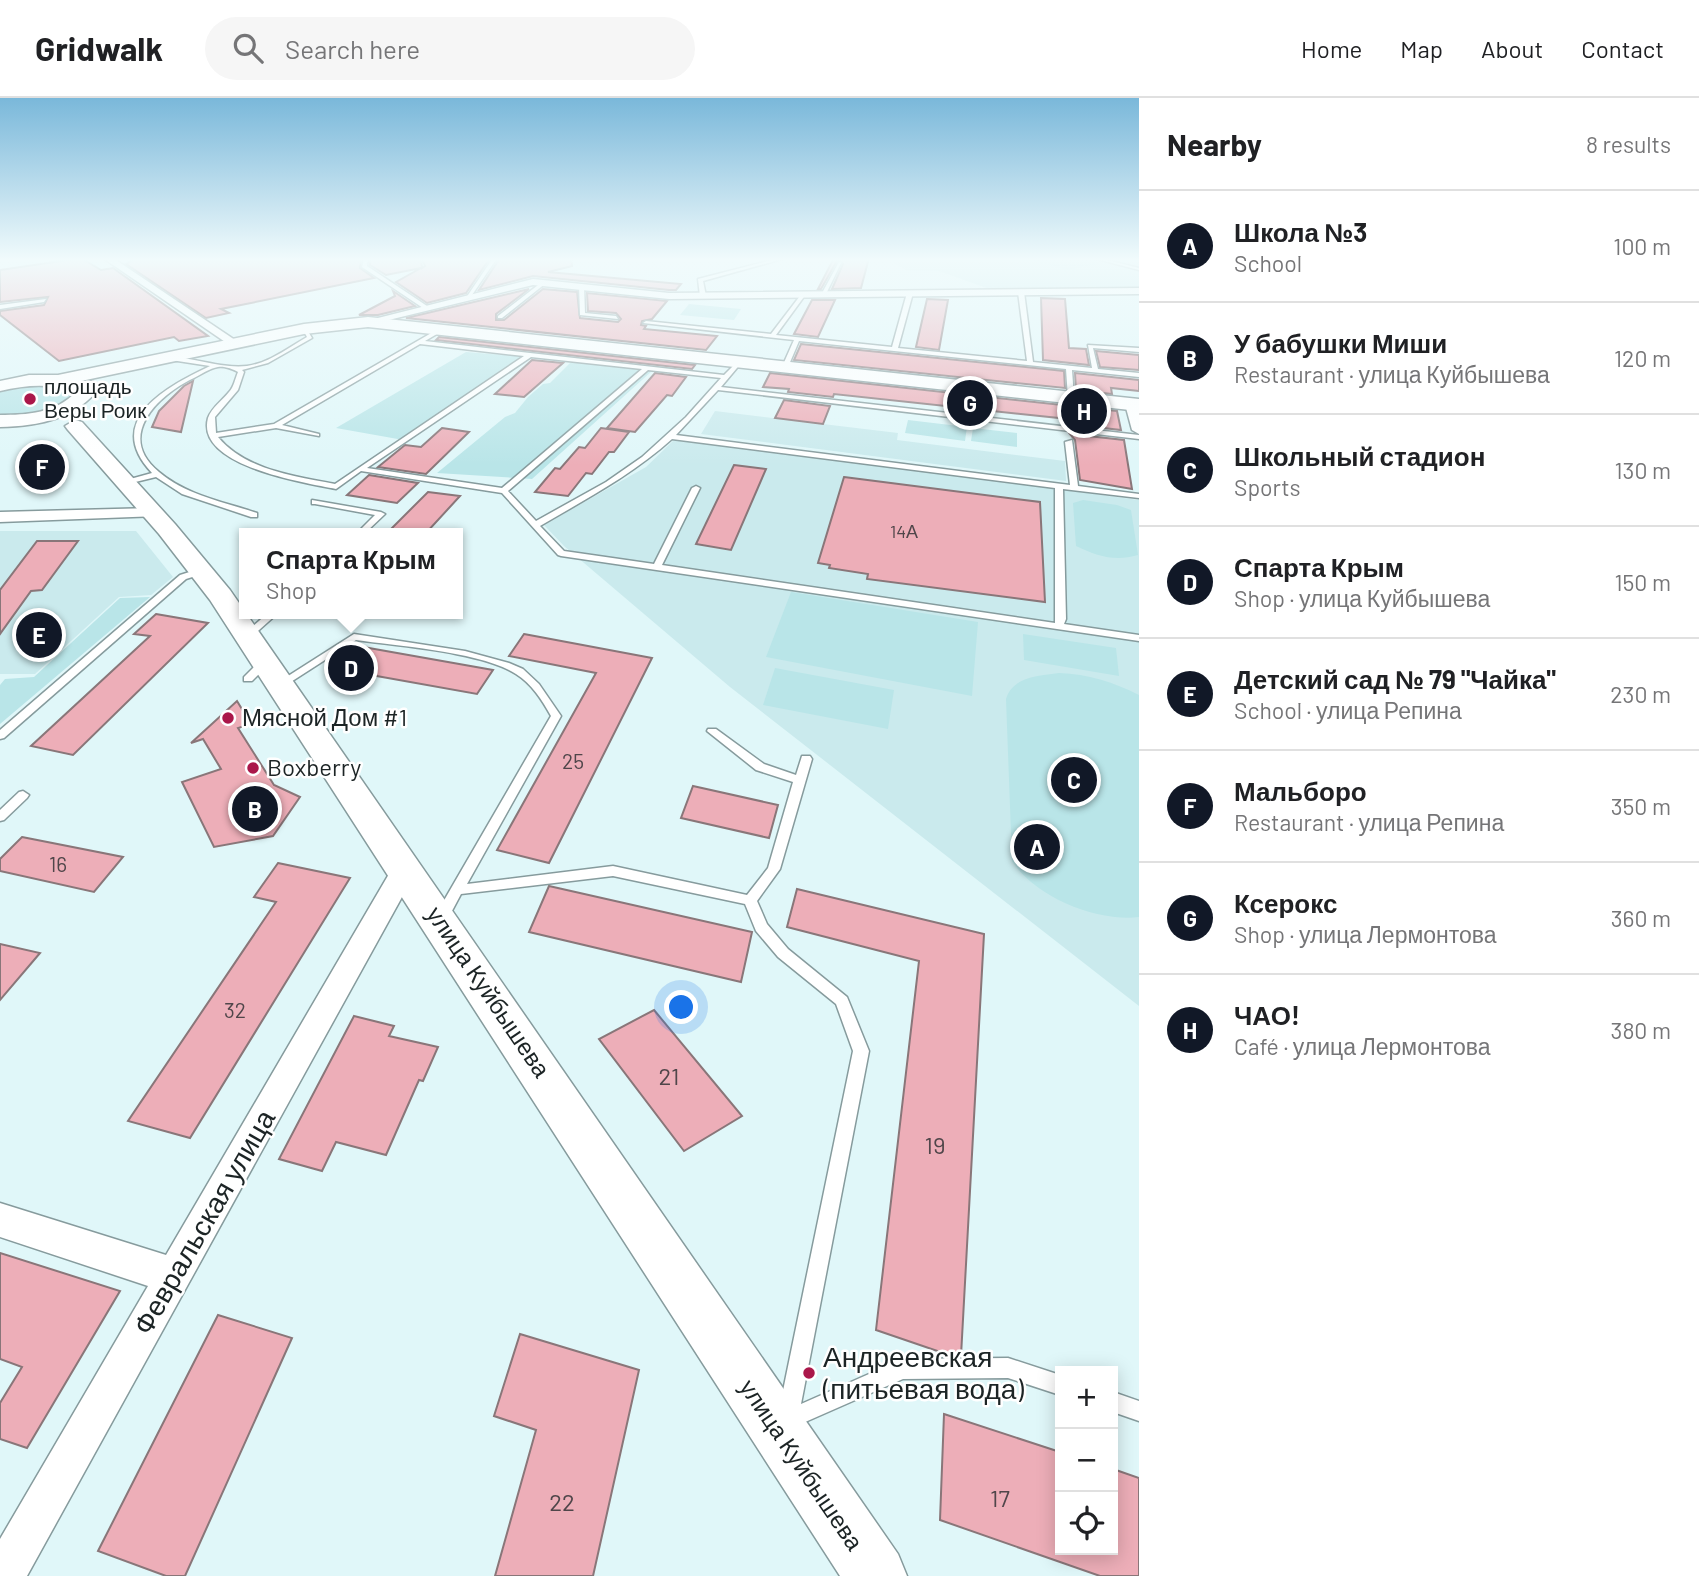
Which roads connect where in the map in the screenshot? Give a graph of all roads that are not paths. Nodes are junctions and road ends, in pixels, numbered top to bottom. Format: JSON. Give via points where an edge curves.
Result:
{"nodes":[{"id":1,"x":210,"y":327,"type":"edge"},
{"id":2,"x":323,"y":327,"type":"edge"},
{"id":3,"x":413,"y":327,"type":"edge"},
{"id":4,"x":682,"y":327,"type":"edge"},
{"id":5,"x":779,"y":327,"type":"edge"},
{"id":6,"x":901,"y":327,"type":"edge"},
{"id":7,"x":1025,"y":327,"type":"edge"},
{"id":8,"x":304,"y":329,"type":"junction"},
{"id":9,"x":440,"y":330,"type":"junction"},
{"id":10,"x":772,"y":337,"type":"junction"},
{"id":11,"x":797,"y":340,"type":"junction"},
{"id":12,"x":419,"y":342,"type":"junction"},
{"id":13,"x":235,"y":344,"type":"junction"},
{"id":14,"x":894,"y":350,"type":"junction"},
{"id":15,"x":1139,"y":350,"type":"edge"},
{"id":16,"x":531,"y":354,"type":"junction"},
{"id":17,"x":171,"y":358,"type":"junction"},
{"id":18,"x":738,"y":362,"type":"junction"},
{"id":19,"x":1030,"y":364,"type":"junction"},
{"id":20,"x":216,"y":365,"type":"junction"},
{"id":21,"x":785,"y":367,"type":"junction"},
{"id":22,"x":125,"y":368,"type":"junction"},
{"id":23,"x":237,"y":368,"type":"junction"},
{"id":24,"x":647,"y":368,"type":"junction"},
{"id":25,"x":1069,"y":368,"type":"junction"},
{"id":26,"x":1095,"y":370,"type":"junction"},
{"id":27,"x":0,"y":374,"type":"edge"},
{"id":28,"x":1139,"y":375,"type":"edge"},
{"id":29,"x":725,"y":377,"type":"junction"},
{"id":30,"x":51,"y":380,"type":"junction"},
{"id":31,"x":0,"y":386,"type":"edge"},
{"id":32,"x":716,"y":388,"type":"junction"},
{"id":33,"x":1071,"y":398,"type":"junction"},
{"id":34,"x":1135,"y":405,"type":"edge"},
{"id":35,"x":77,"y":408,"type":"junction"},
{"id":36,"x":0,"y":421,"type":"edge"},
{"id":37,"x":276,"y":426,"type":"junction"},
{"id":38,"x":1139,"y":430,"type":"edge"},
{"id":39,"x":317,"y":435,"type":"dead end"},
{"id":40,"x":213,"y":436,"type":"junction"},
{"id":41,"x":668,"y":436,"type":"junction"},
{"id":42,"x":1139,"y":437,"type":"edge"},
{"id":43,"x":1069,"y":442,"type":"dead end"},
{"id":44,"x":788,"y":452,"type":"junction"},
{"id":45,"x":784,"y":465,"type":"dead end"},
{"id":46,"x":360,"y":469,"type":"junction"},
{"id":47,"x":141,"y":478,"type":"junction"},
{"id":48,"x":1059,"y":487,"type":"junction"},
{"id":49,"x":696,"y":488,"type":"dead end"},
{"id":50,"x":1074,"y":488,"type":"junction"},
{"id":51,"x":504,"y":491,"type":"junction"},
{"id":52,"x":1139,"y":496,"type":"edge"},
{"id":53,"x":315,"y":502,"type":"dead end"},
{"id":54,"x":153,"y":513,"type":"junction"},
{"id":55,"x":254,"y":515,"type":"dead end"},
{"id":56,"x":0,"y":517,"type":"edge"},
{"id":57,"x":534,"y":525,"type":"junction"},
{"id":58,"x":366,"y":528,"type":"edge"},
{"id":59,"x":657,"y":566,"type":"junction"},
{"id":60,"x":202,"y":571,"type":"junction"},
{"id":61,"x":1058,"y":627,"type":"junction"},
{"id":62,"x":1139,"y":639,"type":"edge"},
{"id":63,"x":262,"y":655,"type":"edge"},
{"id":64,"x":712,"y":731,"type":"dead end"},
{"id":65,"x":0,"y":736,"type":"edge"},
{"id":66,"x":806,"y":758,"type":"dead end"},
{"id":67,"x":799,"y":780,"type":"junction"},
{"id":68,"x":23,"y":795,"type":"dead end"},
{"id":69,"x":0,"y":817,"type":"edge"},
{"id":70,"x":405,"y":868,"type":"junction"},
{"id":71,"x":750,"y":900,"type":"junction"},
{"id":72,"x":449,"y":905,"type":"junction"},
{"id":73,"x":0,"y":1220,"type":"edge"},
{"id":74,"x":174,"y":1276,"type":"junction"},
{"id":75,"x":1055,"y":1383,"type":"edge"},
{"id":76,"x":1118,"y":1404,"type":"edge"},
{"id":77,"x":1139,"y":1411,"type":"edge"},
{"id":78,"x":782,"y":1424,"type":"junction"},
{"id":79,"x":3,"y":1576,"type":"edge"},
{"id":80,"x":876,"y":1576,"type":"edge"}],
"edges":[{"from":1,"to":13,"type":"street"},
{"from":2,"to":8,"type":"main road"},
{"from":3,"to":9,"type":"main road"},
{"from":4,"to":10,"type":"lane"},
{"from":5,"to":10,"type":"lane"},
{"from":6,"to":14,"type":"lane"},
{"from":7,"to":19,"type":"lane"},
{"from":8,"to":13,"type":"main road"},
{"from":8,"to":23,"type":"lane","via":[[310,337],[264,363]]},
{"from":9,"to":12,"type":"lane"},
{"from":9,"to":18,"type":"main road"},
{"from":10,"to":11,"type":"lane"},
{"from":11,"to":14,"type":"lane"},
{"from":11,"to":21,"type":"lane"},
{"from":12,"to":16,"type":"lane"},
{"from":12,"to":37,"type":"lane"},
{"from":13,"to":17,"type":"main road"},
{"from":14,"to":19,"type":"lane"},
{"from":15,"to":26,"type":"lane","via":[[1090,346]]},
{"from":16,"to":24,"type":"lane"},
{"from":16,"to":46,"type":"lane"},
{"from":17,"to":20,"type":"lane"},
{"from":17,"to":22,"type":"main road"},
{"from":18,"to":21,"type":"main road"},
{"from":18,"to":29,"type":"lane"},
{"from":19,"to":25,"type":"lane"},
{"from":20,"to":23,"type":"lane"},
{"from":20,"to":47,"type":"lane","via":[[162,393],[144,414],[136,438]]},
{"from":21,"to":33,"type":"main road"},
{"from":22,"to":30,"type":"main road"},
{"from":22,"to":35,"type":"main road"},
{"from":23,"to":40,"type":"lane","via":[[235,390],[210,422]]},
{"from":24,"to":29,"type":"lane"},
{"from":24,"to":51,"type":"lane"},
{"from":25,"to":26,"type":"lane"},
{"from":25,"to":33,"type":"lane"},
{"from":26,"to":28,"type":"lane"},
{"from":27,"to":30,"type":"main road","via":[[6,367]]},
{"from":29,"to":32,"type":"lane"},
{"from":30,"to":31,"type":"main road"},
{"from":30,"to":35,"type":"main road","via":[[78,386]]},
{"from":32,"to":41,"type":"lane"},
{"from":32,"to":42,"type":"lane"},
{"from":33,"to":34,"type":"main road"},
{"from":34,"to":38,"type":"street"},
{"from":35,"to":36,"type":"main road"},
{"from":35,"to":47,"type":"main road","name":"улица Куйбышева"},
{"from":37,"to":39,"type":"lane"},
{"from":37,"to":40,"type":"lane"},
{"from":40,"to":46,"type":"lane","via":[[232,457],[336,487]]},
{"from":41,"to":44,"type":"lane"},
{"from":41,"to":57,"type":"lane","via":[[634,468]]},
{"from":43,"to":50,"type":"lane"},
{"from":44,"to":45,"type":"lane"},
{"from":44,"to":48,"type":"lane"},
{"from":46,"to":51,"type":"lane"},
{"from":47,"to":54,"type":"main road","name":"улица Куйбышева"},
{"from":47,"to":55,"type":"lane"},
{"from":48,"to":50,"type":"lane"},
{"from":48,"to":61,"type":"lane"},
{"from":49,"to":59,"type":"lane"},
{"from":50,"to":52,"type":"lane"},
{"from":51,"to":57,"type":"lane"},
{"from":53,"to":58,"type":"lane","via":[[381,514]]},
{"from":54,"to":56,"type":"street"},
{"from":54,"to":60,"type":"main road","name":"улица Куйбышева"},
{"from":57,"to":59,"type":"lane","via":[[561,553]]},
{"from":59,"to":61,"type":"lane"},
{"from":60,"to":63,"type":"main road","name":"улица Куйбышева"},
{"from":60,"to":65,"type":"lane","via":[[183,577]]},
{"from":61,"to":62,"type":"lane"},
{"from":63,"to":70,"type":"main road","name":"улица Куйбышева"},
{"from":63,"to":72,"type":"lane","via":[[354,637],[493,661],[517,670],[545,694],[556,716]]},
{"from":64,"to":67,"type":"lane","via":[[760,768]]},
{"from":66,"to":67,"type":"lane"},
{"from":67,"to":71,"type":"lane","via":[[774,869]]},
{"from":68,"to":69,"type":"lane"},
{"from":70,"to":72,"type":"main road","name":"улица Куйбышева"},
{"from":70,"to":74,"type":"street","name":"Февральская улица"},
{"from":71,"to":72,"type":"lane","via":[[613,871]]},
{"from":71,"to":78,"type":"lane","via":[[761,927],[783,953],[842,1001],[861,1051]]},
{"from":72,"to":78,"type":"main road","name":"улица Куйбышева"},
{"from":73,"to":74,"type":"street"},
{"from":74,"to":79,"type":"street","name":"Февральская улица"},
{"from":75,"to":78,"type":"lane","via":[[1008,1368],[903,1369]]},
{"from":76,"to":77,"type":"lane"},
{"from":78,"to":80,"type":"main road","name":"улица Куйбышева"}]}
